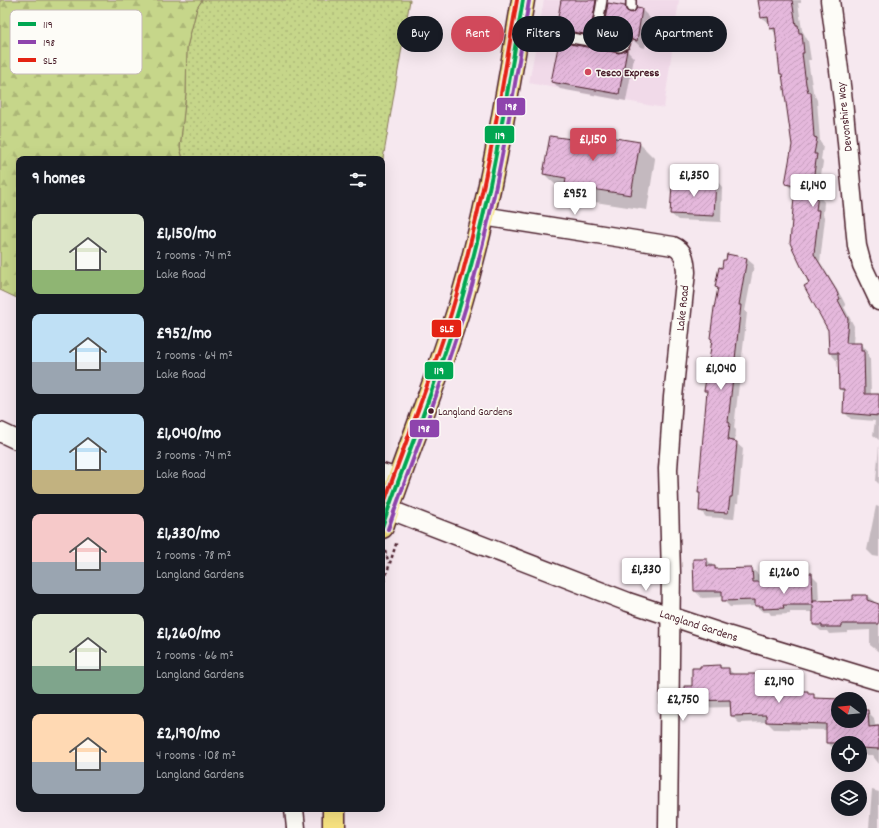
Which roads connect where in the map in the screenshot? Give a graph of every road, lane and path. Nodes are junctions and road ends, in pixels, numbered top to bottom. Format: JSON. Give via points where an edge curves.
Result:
{"nodes":[{"id":1,"x":523,"y":0,"type":"edge"},
{"id":2,"x":602,"y":0,"type":"edge"},
{"id":3,"x":830,"y":0,"type":"edge"},
{"id":4,"x":520,"y":16,"type":"edge"},
{"id":5,"x":599,"y":16,"type":"edge"},
{"id":6,"x":514,"y":52,"type":"edge"},
{"id":7,"x":483,"y":216,"type":"junction"},
{"id":8,"x":879,"y":301,"type":"edge"},
{"id":9,"x":0,"y":432,"type":"edge"},
{"id":10,"x":16,"y":440,"type":"edge"},
{"id":11,"x":390,"y":476,"type":"edge"},
{"id":12,"x":393,"y":517,"type":"edge"},
{"id":13,"x":385,"y":551,"type":"edge"},
{"id":14,"x":390,"y":565,"type":"junction"},
{"id":15,"x":385,"y":579,"type":"edge"},
{"id":16,"x":670,"y":616,"type":"junction"},
{"id":17,"x":879,"y":681,"type":"edge"},
{"id":18,"x":294,"y":812,"type":"edge"},
{"id":19,"x":334,"y":812,"type":"edge"},
{"id":20,"x":296,"y":828,"type":"edge"},
{"id":21,"x":334,"y":828,"type":"edge"},
{"id":22,"x":668,"y":828,"type":"edge"}],
"edges":[{"from":1,"to":4,"type":"highway"},
{"from":2,"to":5,"type":"lane"},
{"from":3,"to":8,"type":"street","name":"Devonshire Way","via":[[857,246],[862,266]]},
{"from":6,"to":7,"type":"highway"},
{"from":7,"to":11,"type":"highway","via":[[453,326]]},
{"from":7,"to":16,"type":"street","name":"Lake Road","via":[[663,244],[678,248],[683,253],[686,272],[668,462]]},
{"from":9,"to":10,"type":"street"},
{"from":11,"to":12,"type":"highway"},
{"from":12,"to":14,"type":"path","via":[[398,536]]},
{"from":12,"to":16,"type":"street","name":"Langland Gardens"},
{"from":13,"to":14,"type":"path"},
{"from":14,"to":15,"type":"path"},
{"from":16,"to":17,"type":"street","name":"Langland Gardens"},
{"from":16,"to":22,"type":"street"},
{"from":18,"to":20,"type":"street"},
{"from":19,"to":21,"type":"highway"}]}
